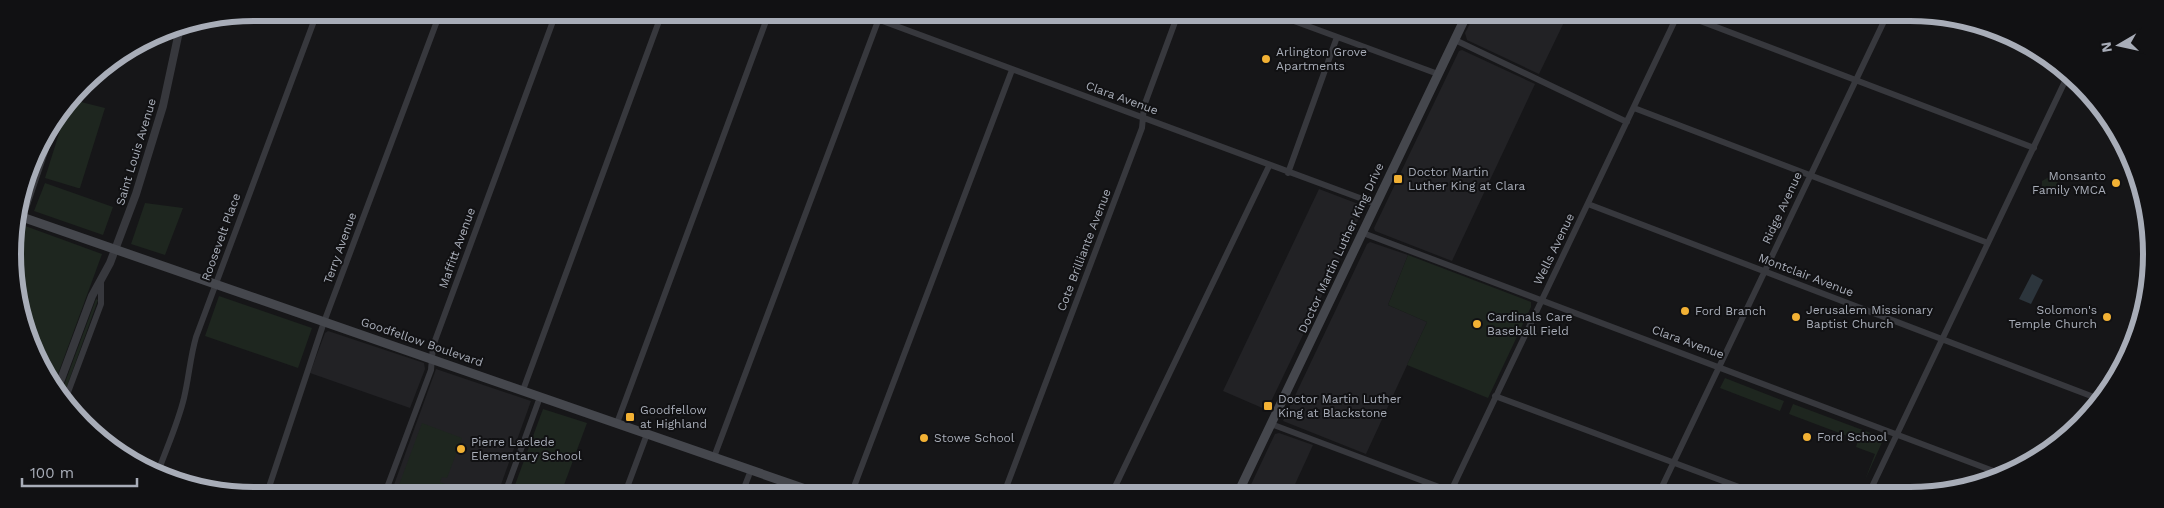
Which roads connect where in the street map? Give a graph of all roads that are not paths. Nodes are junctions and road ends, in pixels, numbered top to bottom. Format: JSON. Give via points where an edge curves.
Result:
{"nodes":[{"id":1,"x":313,"y":21,"type":"edge"},
{"id":2,"x":437,"y":21,"type":"edge"},
{"id":3,"x":553,"y":21,"type":"edge"},
{"id":4,"x":659,"y":21,"type":"edge"},
{"id":5,"x":766,"y":21,"type":"edge"},
{"id":6,"x":878,"y":21,"type":"edge"},
{"id":7,"x":892,"y":21,"type":"edge"},
{"id":8,"x":1175,"y":21,"type":"edge"},
{"id":9,"x":1294,"y":21,"type":"edge"},
{"id":10,"x":1464,"y":21,"type":"edge"},
{"id":11,"x":1677,"y":21,"type":"edge"},
{"id":12,"x":1698,"y":21,"type":"edge"},
{"id":13,"x":1884,"y":21,"type":"edge"},
{"id":14,"x":178,"y":34,"type":"edge"},
{"id":15,"x":1337,"y":37,"type":"junction"},
{"id":16,"x":1455,"y":40,"type":"junction"},
{"id":17,"x":1012,"y":70,"type":"junction"},
{"id":18,"x":1438,"y":74,"type":"junction"},
{"id":19,"x":1856,"y":81,"type":"junction"},
{"id":20,"x":2065,"y":81,"type":"edge"},
{"id":21,"x":1634,"y":108,"type":"junction"},
{"id":22,"x":1144,"y":118,"type":"junction"},
{"id":23,"x":1627,"y":122,"type":"junction"},
{"id":24,"x":2034,"y":148,"type":"junction"},
{"id":25,"x":43,"y":156,"type":"edge"},
{"id":26,"x":1269,"y":166,"type":"junction"},
{"id":27,"x":1288,"y":173,"type":"junction"},
{"id":28,"x":1810,"y":174,"type":"junction"},
{"id":29,"x":29,"y":196,"type":"edge"},
{"id":30,"x":1376,"y":204,"type":"junction"},
{"id":31,"x":1588,"y":204,"type":"junction"},
{"id":32,"x":24,"y":218,"type":"edge"},
{"id":33,"x":1363,"y":233,"type":"junction"},
{"id":34,"x":1988,"y":243,"type":"junction"},
{"id":35,"x":115,"y":251,"type":"junction"},
{"id":36,"x":1765,"y":271,"type":"junction"},
{"id":37,"x":101,"y":279,"type":"junction"},
{"id":38,"x":216,"y":284,"type":"junction"},
{"id":39,"x":1541,"y":300,"type":"junction"},
{"id":40,"x":324,"y":322,"type":"junction"},
{"id":41,"x":1943,"y":339,"type":"junction"},
{"id":42,"x":431,"y":358,"type":"junction"},
{"id":43,"x":1721,"y":366,"type":"junction"},
{"id":44,"x":60,"y":383,"type":"edge"},
{"id":45,"x":522,"y":390,"type":"junction"},
{"id":46,"x":67,"y":394,"type":"edge"},
{"id":47,"x":1495,"y":396,"type":"junction"},
{"id":48,"x":540,"y":397,"type":"junction"},
{"id":49,"x":2094,"y":397,"type":"edge"},
{"id":50,"x":617,"y":423,"type":"junction"},
{"id":51,"x":1271,"y":424,"type":"junction"},
{"id":52,"x":1897,"y":433,"type":"junction"},
{"id":53,"x":647,"y":434,"type":"junction"},
{"id":54,"x":714,"y":457,"type":"junction"},
{"id":55,"x":1674,"y":462,"type":"junction"},
{"id":56,"x":160,"y":467,"type":"edge"},
{"id":57,"x":751,"y":470,"type":"junction"},
{"id":58,"x":1994,"y":471,"type":"edge"},
{"id":59,"x":270,"y":487,"type":"edge"},
{"id":60,"x":387,"y":487,"type":"edge"},
{"id":61,"x":507,"y":487,"type":"edge"},
{"id":62,"x":627,"y":487,"type":"edge"},
{"id":63,"x":744,"y":487,"type":"edge"},
{"id":64,"x":800,"y":487,"type":"edge"},
{"id":65,"x":855,"y":487,"type":"edge"},
{"id":66,"x":1006,"y":487,"type":"edge"},
{"id":67,"x":1115,"y":487,"type":"edge"},
{"id":68,"x":1241,"y":487,"type":"edge"},
{"id":69,"x":1436,"y":487,"type":"edge"},
{"id":70,"x":1455,"y":487,"type":"edge"},
{"id":71,"x":1662,"y":487,"type":"edge"},
{"id":72,"x":1737,"y":487,"type":"edge"},
{"id":73,"x":1872,"y":487,"type":"edge"}],
"edges":[{"from":1,"to":38,"type":"street","name":"Roosevelt Place"},
{"from":2,"to":40,"type":"street","name":"Terry Avenue"},
{"from":3,"to":42,"type":"street","name":"Maffitt Avenue"},
{"from":4,"to":45,"type":"street"},
{"from":5,"to":50,"type":"street"},
{"from":6,"to":54,"type":"street"},
{"from":7,"to":17,"type":"street","name":"Clara Avenue"},
{"from":8,"to":22,"type":"street","name":"Cote Brilliante Avenue","via":[[1144,106]]},
{"from":9,"to":15,"type":"street"},
{"from":10,"to":16,"type":"main road","name":"Doctor Martin Luther King Drive"},
{"from":11,"to":21,"type":"street","name":"Wells Avenue"},
{"from":12,"to":19,"type":"street"},
{"from":13,"to":19,"type":"street","name":"Ridge Avenue"},
{"from":14,"to":35,"type":"street","name":"Saint Louis Avenue","via":[[149,152]]},
{"from":15,"to":18,"type":"street"},
{"from":15,"to":27,"type":"street"},
{"from":16,"to":18,"type":"main road","name":"Doctor Martin Luther King Drive"},
{"from":16,"to":23,"type":"street"},
{"from":17,"to":22,"type":"street","name":"Clara Avenue"},
{"from":17,"to":65,"type":"street"},
{"from":18,"to":30,"type":"main road","name":"Doctor Martin Luther King Drive"},
{"from":19,"to":24,"type":"street"},
{"from":19,"to":28,"type":"street","name":"Ridge Avenue"},
{"from":20,"to":24,"type":"street"},
{"from":21,"to":23,"type":"street","name":"Wells Avenue"},
{"from":21,"to":28,"type":"street"},
{"from":22,"to":26,"type":"street","name":"Clara Avenue"},
{"from":22,"to":66,"type":"street","name":"Cote Brilliante Avenue"},
{"from":23,"to":31,"type":"street","name":"Wells Avenue"},
{"from":24,"to":34,"type":"street"},
{"from":25,"to":29,"type":"street"},
{"from":26,"to":27,"type":"street","name":"Clara Avenue"},
{"from":26,"to":67,"type":"street"},
{"from":27,"to":30,"type":"street","name":"Clara Avenue"},
{"from":28,"to":34,"type":"street"},
{"from":28,"to":36,"type":"street","name":"Ridge Avenue"},
{"from":30,"to":33,"type":"main road","name":"Doctor Martin Luther King Drive"},
{"from":31,"to":36,"type":"street","name":"Montclair Avenue"},
{"from":31,"to":39,"type":"street","name":"Wells Avenue"},
{"from":32,"to":35,"type":"main road","name":"Goodfellow Boulevard"},
{"from":33,"to":39,"type":"street","name":"Clara Avenue"},
{"from":33,"to":51,"type":"main road","name":"Doctor Martin Luther King Drive"},
{"from":34,"to":41,"type":"street"},
{"from":35,"to":37,"type":"street","name":"Saint Louis Avenue"},
{"from":35,"to":38,"type":"main road","name":"Goodfellow Boulevard"},
{"from":36,"to":41,"type":"street","name":"Montclair Avenue"},
{"from":36,"to":43,"type":"street","name":"Ridge Avenue"},
{"from":37,"to":44,"type":"street","name":"Saint Louis Avenue"},
{"from":37,"to":46,"type":"street","name":"Saint Louis Avenue","via":[[101,304]]},
{"from":38,"to":40,"type":"main road","name":"Goodfellow Boulevard"},
{"from":38,"to":56,"type":"street","name":"Roosevelt Place","via":[[189,360],[179,417]]},
{"from":39,"to":43,"type":"street","name":"Clara Avenue"},
{"from":39,"to":47,"type":"street","name":"Wells Avenue"},
{"from":40,"to":42,"type":"main road","name":"Goodfellow Boulevard"},
{"from":40,"to":59,"type":"street","name":"Terry Avenue"},
{"from":41,"to":49,"type":"street","name":"Montclair Avenue"},
{"from":41,"to":52,"type":"street"},
{"from":42,"to":45,"type":"main road","name":"Goodfellow Boulevard"},
{"from":42,"to":60,"type":"street","name":"Maffitt Avenue","via":[[430,370]]},
{"from":43,"to":52,"type":"street","name":"Clara Avenue"},
{"from":43,"to":55,"type":"street","name":"Ridge Avenue"},
{"from":45,"to":48,"type":"main road","name":"Goodfellow Boulevard"},
{"from":47,"to":55,"type":"street"},
{"from":47,"to":70,"type":"street","name":"Wells Avenue"},
{"from":48,"to":50,"type":"main road","name":"Goodfellow Boulevard"},
{"from":48,"to":61,"type":"street"},
{"from":50,"to":53,"type":"main road","name":"Goodfellow Boulevard"},
{"from":51,"to":68,"type":"main road","name":"Doctor Martin Luther King Drive"},
{"from":51,"to":69,"type":"street"},
{"from":52,"to":58,"type":"street","name":"Clara Avenue"},
{"from":52,"to":73,"type":"street"},
{"from":53,"to":54,"type":"main road","name":"Goodfellow Boulevard"},
{"from":53,"to":62,"type":"street"},
{"from":54,"to":57,"type":"main road","name":"Goodfellow Boulevard"},
{"from":55,"to":71,"type":"street","name":"Ridge Avenue"},
{"from":55,"to":72,"type":"street"},
{"from":57,"to":63,"type":"street"},
{"from":57,"to":64,"type":"main road","name":"Goodfellow Boulevard"}]}
